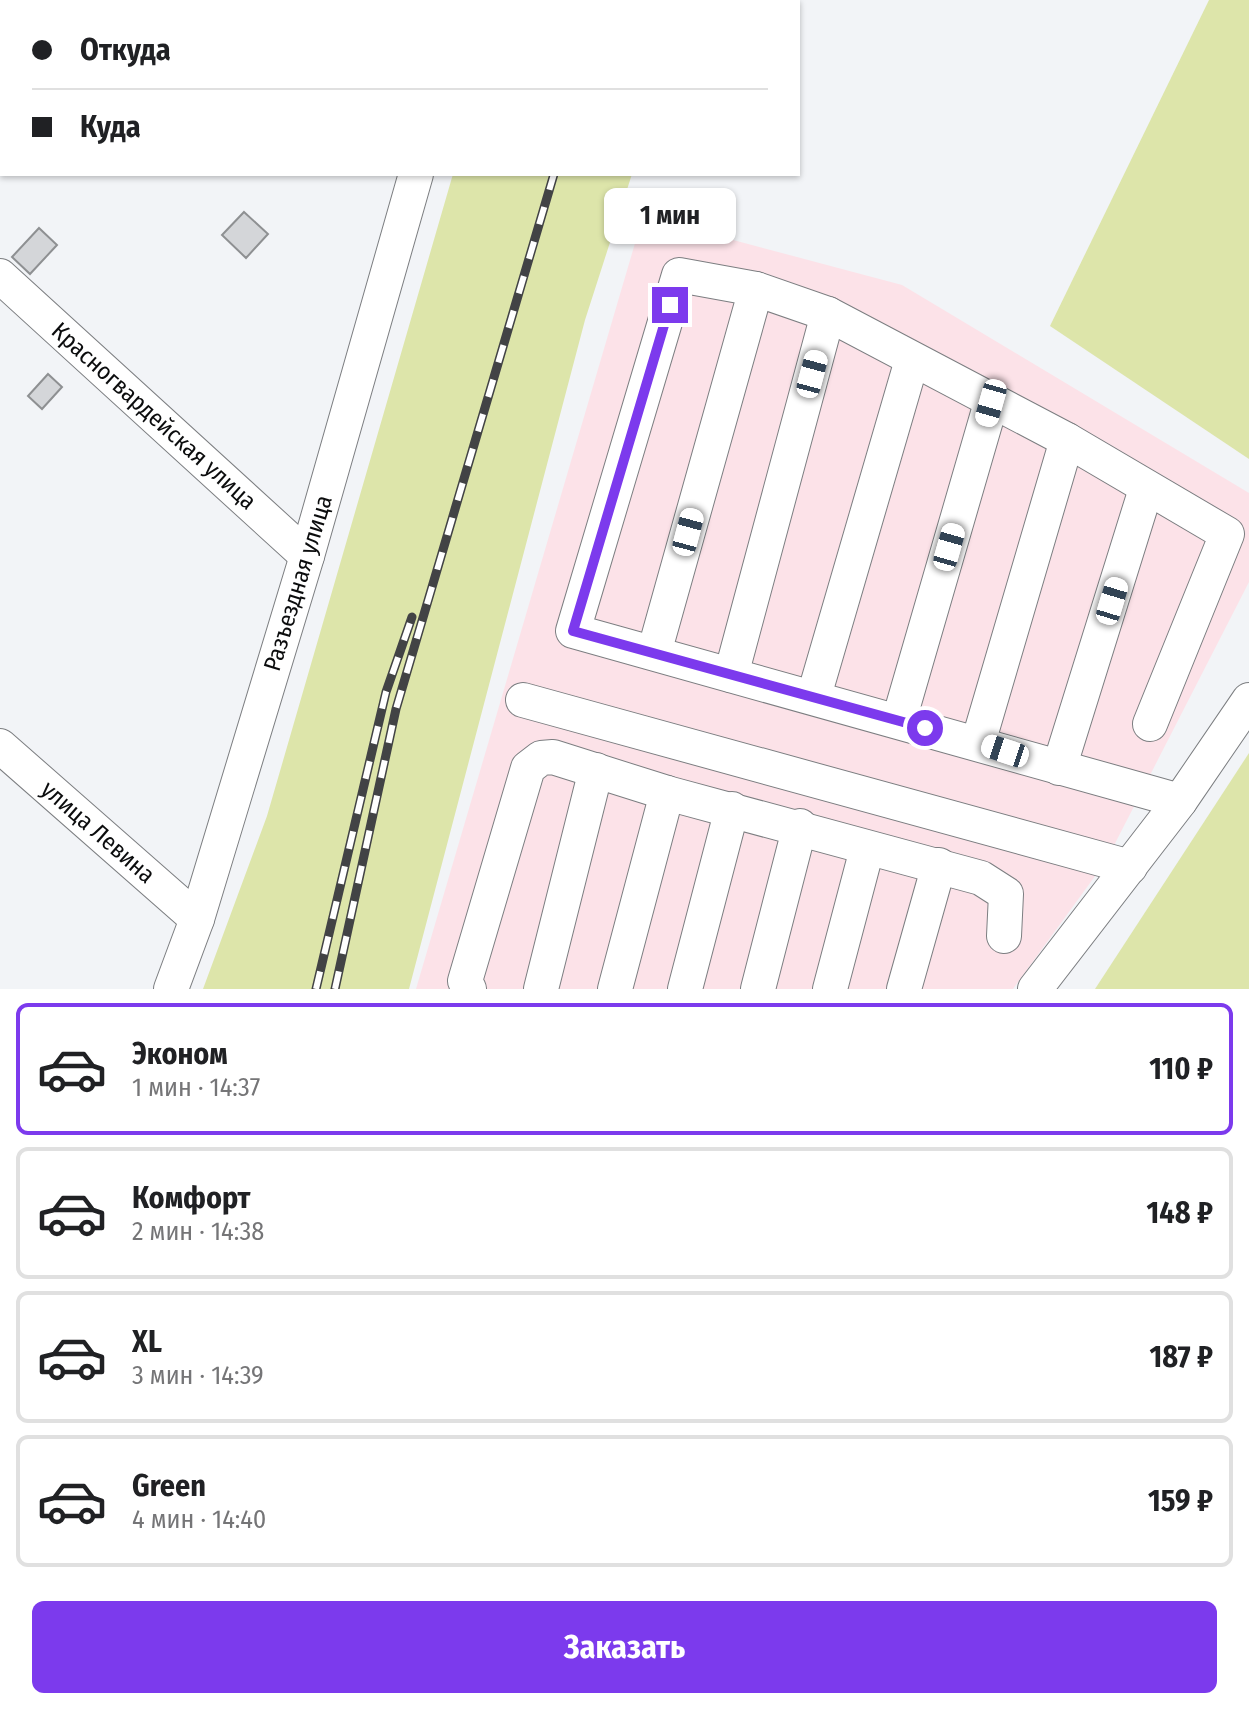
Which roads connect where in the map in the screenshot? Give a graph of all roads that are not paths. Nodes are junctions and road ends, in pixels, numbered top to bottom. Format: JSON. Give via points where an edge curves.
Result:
{"nodes":[{"id":1,"x":405,"y":181,"type":"edge"},
{"id":2,"x":0,"y":276,"type":"edge"},
{"id":3,"x":756,"y":289,"type":"junction"},
{"id":4,"x":828,"y":314,"type":"junction"},
{"id":5,"x":912,"y":360,"type":"junction"},
{"id":6,"x":991,"y":403,"type":"junction"},
{"id":7,"x":1067,"y":440,"type":"junction"},
{"id":8,"x":1146,"y":489,"type":"junction"},
{"id":9,"x":307,"y":556,"type":"junction"},
{"id":10,"x":654,"y":653,"type":"junction"},
{"id":11,"x":731,"y":675,"type":"junction"},
{"id":12,"x":814,"y":696,"type":"junction"},
{"id":13,"x":523,"y":700,"type":"dead end"},
{"id":14,"x":1249,"y":700,"type":"edge"},
{"id":15,"x":899,"y":720,"type":"junction"},
{"id":16,"x":1150,"y":724,"type":"dead end"},
{"id":17,"x":978,"y":743,"type":"junction"},
{"id":18,"x":0,"y":746,"type":"edge"},
{"id":19,"x":1235,"y":746,"type":"edge"},
{"id":20,"x":1059,"y":768,"type":"junction"},
{"id":21,"x":596,"y":770,"type":"junction"},
{"id":22,"x":667,"y":793,"type":"junction"},
{"id":23,"x":1180,"y":801,"type":"junction"},
{"id":24,"x":732,"y":809,"type":"junction"},
{"id":25,"x":800,"y":826,"type":"junction"},
{"id":26,"x":867,"y":849,"type":"junction"},
{"id":27,"x":939,"y":865,"type":"junction"},
{"id":28,"x":1130,"y":867,"type":"junction"},
{"id":29,"x":197,"y":919,"type":"junction"},
{"id":30,"x":1004,"y":936,"type":"dead end"},
{"id":31,"x":171,"y":989,"type":"edge"},
{"id":32,"x":469,"y":989,"type":"edge"},
{"id":33,"x":541,"y":989,"type":"edge"},
{"id":34,"x":615,"y":989,"type":"edge"},
{"id":35,"x":685,"y":989,"type":"edge"},
{"id":36,"x":758,"y":989,"type":"edge"},
{"id":37,"x":830,"y":989,"type":"edge"},
{"id":38,"x":904,"y":989,"type":"edge"},
{"id":39,"x":1035,"y":989,"type":"edge"}],
"edges":[{"from":1,"to":9,"type":"street","name":"Разъездная улица"},
{"from":2,"to":9,"type":"street","name":"Красногвардейская улица"},
{"from":3,"to":4,"type":"street"},
{"from":3,"to":10,"type":"street"},
{"from":3,"to":10,"type":"street","via":[[679,275],[573,631]]},
{"from":4,"to":5,"type":"street"},
{"from":4,"to":11,"type":"street"},
{"from":5,"to":6,"type":"street"},
{"from":5,"to":12,"type":"street"},
{"from":6,"to":7,"type":"street"},
{"from":6,"to":15,"type":"street"},
{"from":7,"to":8,"type":"street"},
{"from":7,"to":17,"type":"street"},
{"from":8,"to":16,"type":"street","via":[[1227,534]]},
{"from":8,"to":20,"type":"street"},
{"from":9,"to":29,"type":"street","name":"Разъездная улица"},
{"from":10,"to":11,"type":"street"},
{"from":11,"to":12,"type":"street"},
{"from":12,"to":15,"type":"street"},
{"from":13,"to":28,"type":"street"},
{"from":14,"to":19,"type":"street"},
{"from":15,"to":17,"type":"street"},
{"from":17,"to":20,"type":"street"},
{"from":18,"to":29,"type":"street","name":"улица Левина"},
{"from":19,"to":23,"type":"street"},
{"from":20,"to":23,"type":"street"},
{"from":21,"to":22,"type":"street"},
{"from":21,"to":32,"type":"street","via":[[553,757],[528,768],[465,981]]},
{"from":21,"to":33,"type":"street"},
{"from":22,"to":24,"type":"street"},
{"from":22,"to":34,"type":"street"},
{"from":23,"to":28,"type":"street"},
{"from":24,"to":25,"type":"street"},
{"from":24,"to":35,"type":"street"},
{"from":25,"to":26,"type":"street"},
{"from":25,"to":36,"type":"street"},
{"from":26,"to":27,"type":"street"},
{"from":26,"to":37,"type":"street"},
{"from":27,"to":30,"type":"street","via":[[981,878],[1006,894]]},
{"from":27,"to":38,"type":"street"},
{"from":28,"to":39,"type":"street"},
{"from":29,"to":31,"type":"street","name":"Разъездная улица"}]}
